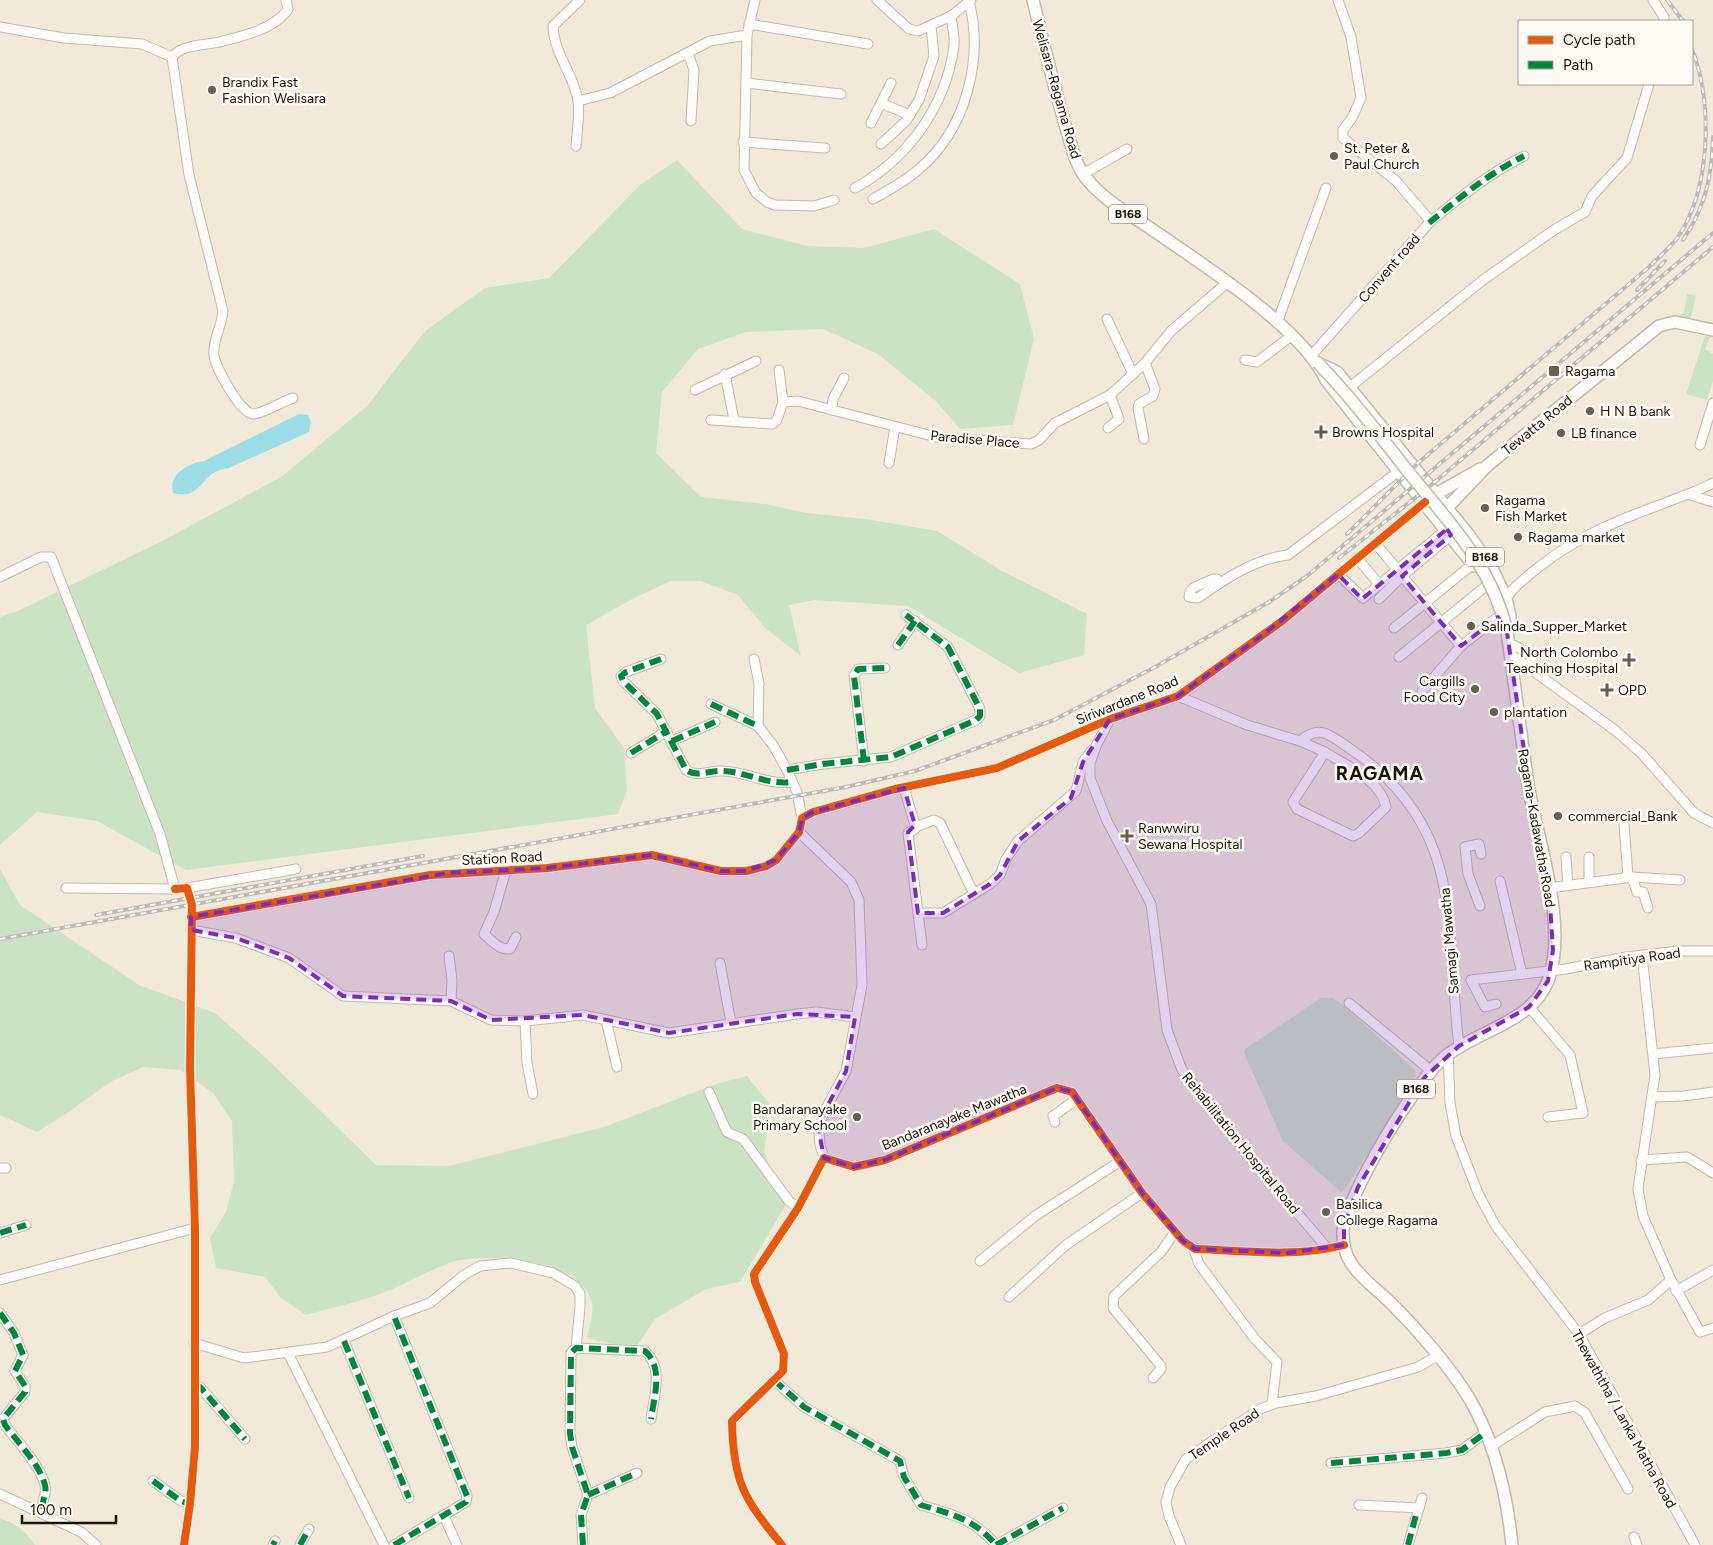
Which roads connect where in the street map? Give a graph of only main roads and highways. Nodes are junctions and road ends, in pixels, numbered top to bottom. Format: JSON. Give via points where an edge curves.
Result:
{"nodes":[{"id":1,"x":1033,"y":0,"type":"edge"},
{"id":2,"x":1713,"y":330,"type":"edge"},
{"id":3,"x":1315,"y":360,"type":"junction"},
{"id":4,"x":1488,"y":465,"type":"junction"},
{"id":5,"x":1436,"y":493,"type":"junction"},
{"id":6,"x":1425,"y":502,"type":"junction"},
{"id":7,"x":1448,"y":508,"type":"junction"},
{"id":8,"x":1438,"y":517,"type":"junction"},
{"id":9,"x":1509,"y":643,"type":"junction"},
{"id":10,"x":1512,"y":1545,"type":"edge"}],
"edges":[{"from":1,"to":3,"type":"main road","name":"Welisara-Ragama Road","number":"B168","via":[[1056,93],[1083,174],[1117,208],[1228,282],[1278,323]]},
{"from":2,"to":4,"type":"main road","name":"Tewatta Road","via":[[1675,322],[1659,326]]},
{"from":3,"to":5,"type":"main road","number":"B168","via":[[1337,372]]},
{"from":3,"to":6,"type":"main road","number":"B168","via":[[1326,380]]},
{"from":3,"to":9,"type":"main road","number":"B168","bridge":true,"via":[[1474,553],[1496,593]]},
{"from":4,"to":5,"type":"main road","name":"Tewatta Road"},
{"from":4,"to":7,"type":"main road","name":"Tewatta Road"},
{"from":5,"to":6,"type":"main road","name":"Tewatta Road"},
{"from":5,"to":7,"type":"main road","number":"B168"},
{"from":6,"to":8,"type":"main road","number":"B168"},
{"from":7,"to":8,"type":"main road","name":"Tewatta Road"},
{"from":7,"to":9,"type":"main road","number":"B168","via":[[1491,566],[1506,598],[1510,616]]},
{"from":8,"to":9,"type":"main road","number":"B168","via":[[1486,586]]},
{"from":9,"to":10,"type":"main road","name":"Ragama-Kadawatha Road","number":"B168","via":[[1530,792],[1549,888],[1553,931],[1551,970],[1543,992],[1529,1007],[1459,1046],[1430,1070],[1358,1187],[1344,1226],[1344,1246],[1358,1273],[1392,1304],[1469,1398],[1485,1433],[1503,1488]]}]}
